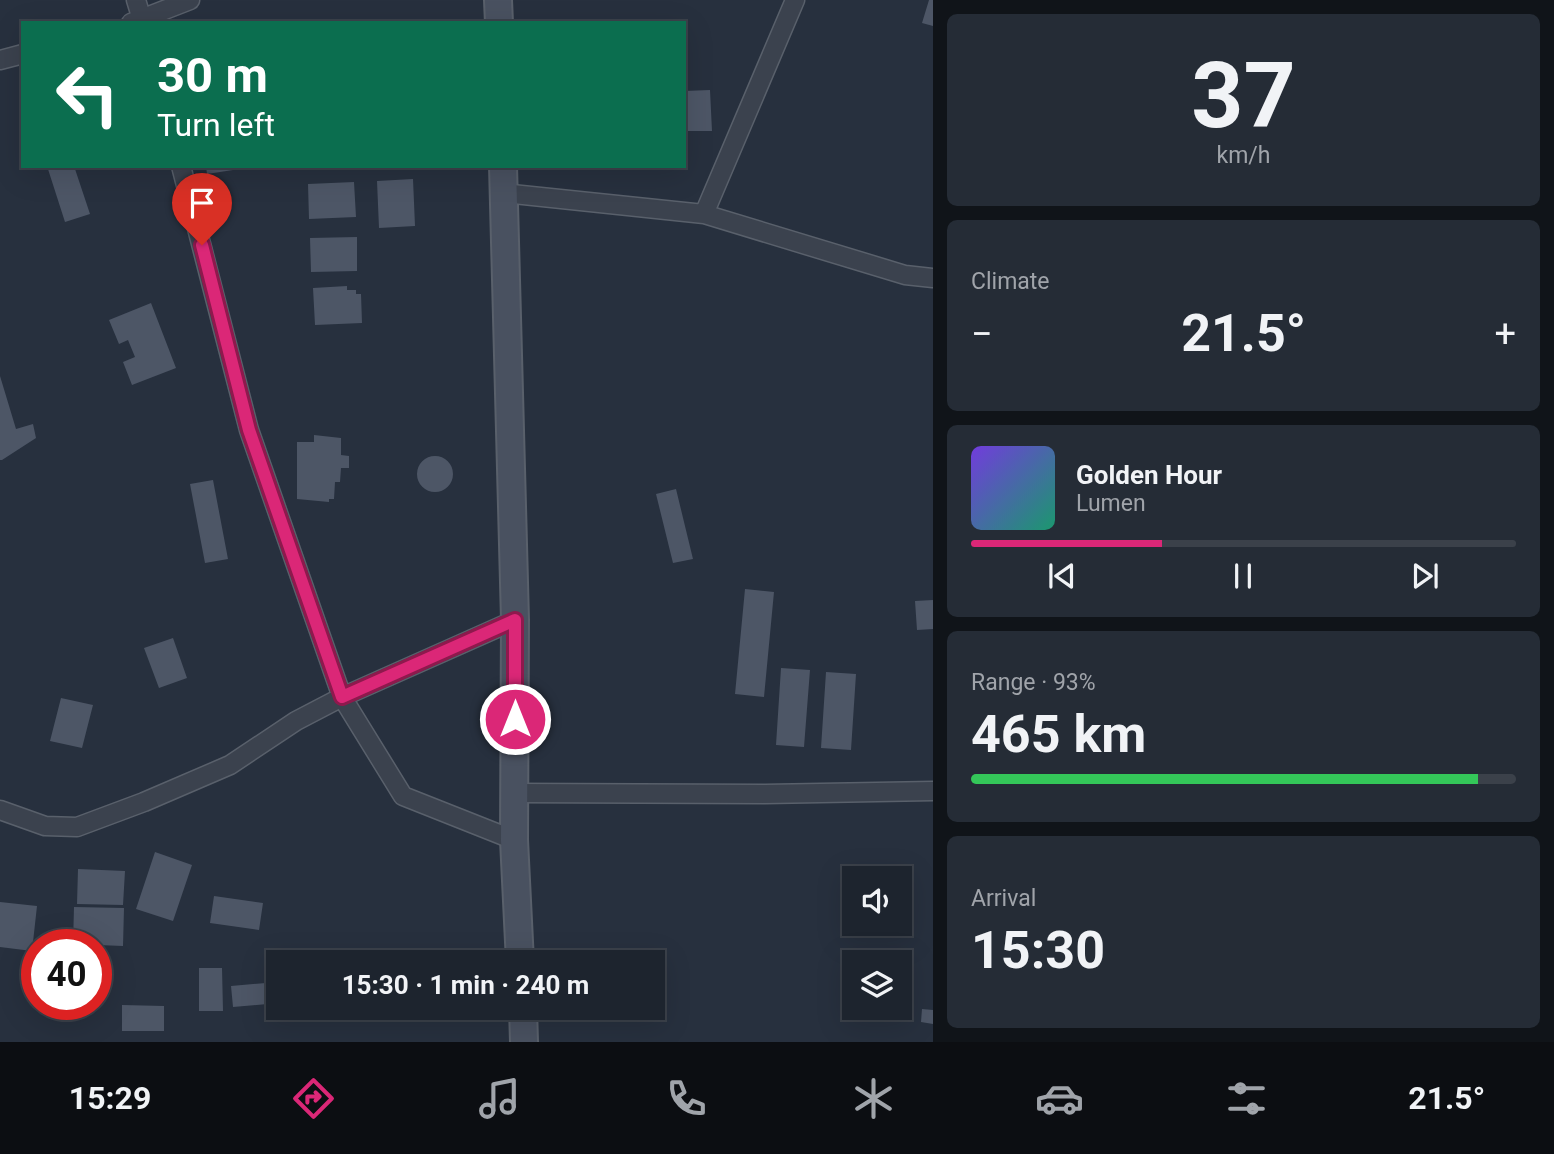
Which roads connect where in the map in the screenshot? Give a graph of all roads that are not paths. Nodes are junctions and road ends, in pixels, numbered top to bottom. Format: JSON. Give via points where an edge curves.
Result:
{"nodes":[{"id":1,"x":136,"y":0,"type":"edge"},
{"id":2,"x":190,"y":0,"type":"edge"},
{"id":3,"x":498,"y":0,"type":"edge"},
{"id":4,"x":795,"y":0,"type":"edge"},
{"id":5,"x":139,"y":21,"type":"edge"},
{"id":6,"x":141,"y":21,"type":"edge"},
{"id":7,"x":499,"y":21,"type":"edge"},
{"id":8,"x":21,"y":55,"type":"edge"},
{"id":9,"x":0,"y":60,"type":"edge"},
{"id":10,"x":182,"y":168,"type":"edge"},
{"id":11,"x":503,"y":168,"type":"edge"},
{"id":12,"x":503,"y":193,"type":"junction"},
{"id":13,"x":704,"y":214,"type":"junction"},
{"id":14,"x":933,"y":278,"type":"edge"},
{"id":15,"x":515,"y":620,"type":"junction"},
{"id":16,"x":342,"y":697,"type":"junction"},
{"id":17,"x":933,"y":791,"type":"edge"},
{"id":18,"x":514,"y":793,"type":"junction"},
{"id":19,"x":0,"y":810,"type":"edge"},
{"id":20,"x":514,"y":840,"type":"junction"},
{"id":21,"x":519,"y":950,"type":"edge"},
{"id":22,"x":523,"y":1020,"type":"edge"},
{"id":23,"x":524,"y":1042,"type":"edge"}],
"edges":[{"from":1,"to":5,"type":"street"},
{"from":2,"to":6,"type":"street"},
{"from":3,"to":7,"type":"street"},
{"from":4,"to":13,"type":"street"},
{"from":8,"to":9,"type":"street"},
{"from":10,"to":16,"type":"street","via":[[249,430]]},
{"from":11,"to":12,"type":"street"},
{"from":12,"to":13,"type":"street"},
{"from":12,"to":15,"type":"street"},
{"from":13,"to":14,"type":"street","via":[[905,275]]},
{"from":15,"to":16,"type":"street"},
{"from":15,"to":18,"type":"street"},
{"from":16,"to":19,"type":"street","via":[[230,765],[77,827],[45,825]]},
{"from":16,"to":20,"type":"street","via":[[403,796]]},
{"from":17,"to":18,"type":"street"},
{"from":18,"to":20,"type":"street"},
{"from":20,"to":21,"type":"street"},
{"from":22,"to":23,"type":"street"}]}
